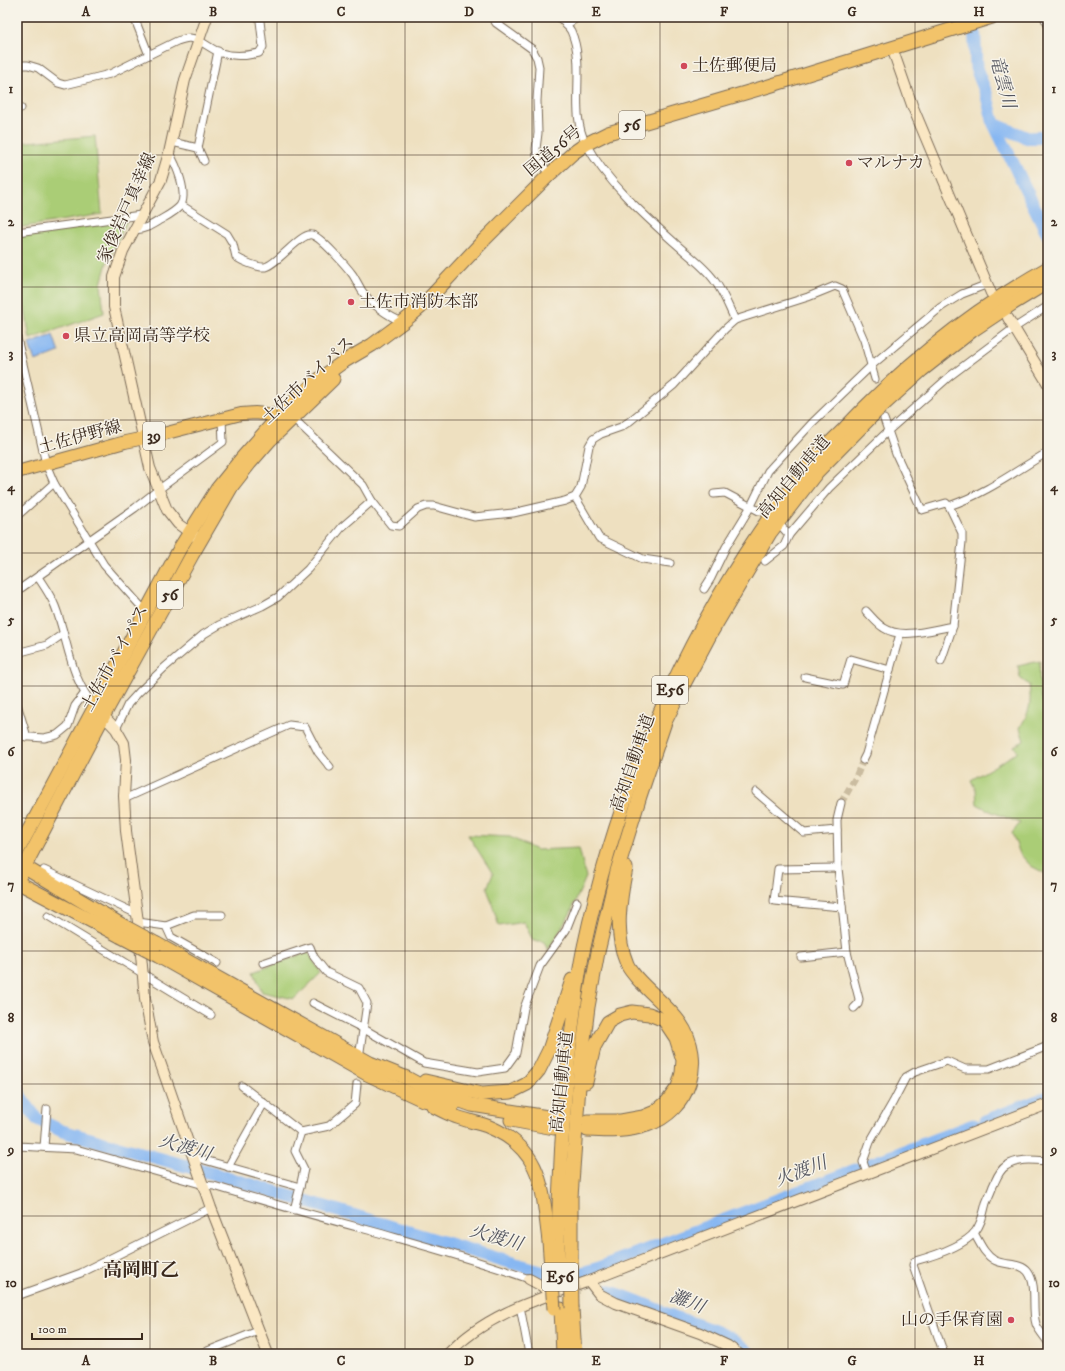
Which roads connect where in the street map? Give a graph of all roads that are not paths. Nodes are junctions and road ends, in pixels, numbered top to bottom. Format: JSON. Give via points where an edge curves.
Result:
{"nodes":[{"id":1,"x":206,"y":17,"type":"edge"},
{"id":2,"x":261,"y":17,"type":"edge"},
{"id":3,"x":492,"y":17,"type":"edge"},
{"id":4,"x":560,"y":17,"type":"edge"},
{"id":5,"x":578,"y":17,"type":"edge"},
{"id":6,"x":1044,"y":17,"type":"edge"},
{"id":7,"x":136,"y":18,"type":"edge"},
{"id":8,"x":988,"y":18,"type":"edge"},
{"id":9,"x":566,"y":25,"type":"junction"},
{"id":10,"x":1048,"y":25,"type":"edge"},
{"id":11,"x":198,"y":40,"type":"junction"},
{"id":12,"x":892,"y":48,"type":"junction"},
{"id":13,"x":218,"y":52,"type":"junction"},
{"id":14,"x":149,"y":55,"type":"junction"},
{"id":15,"x":17,"y":66,"type":"edge"},
{"id":16,"x":172,"y":142,"type":"junction"},
{"id":17,"x":586,"y":144,"type":"junction"},
{"id":18,"x":198,"y":148,"type":"junction"},
{"id":19,"x":169,"y":153,"type":"junction"},
{"id":20,"x":204,"y":161,"type":"dead end"},
{"id":21,"x":549,"y":175,"type":"junction"},
{"id":22,"x":181,"y":205,"type":"junction"},
{"id":23,"x":141,"y":215,"type":"junction"},
{"id":24,"x":134,"y":230,"type":"junction"},
{"id":25,"x":17,"y":232,"type":"edge"},
{"id":26,"x":1046,"y":268,"type":"edge"},
{"id":27,"x":1048,"y":282,"type":"edge"},
{"id":28,"x":990,"y":288,"type":"joint"},
{"id":29,"x":1048,"y":306,"type":"edge"},
{"id":30,"x":1008,"y":318,"type":"dead end"},
{"id":31,"x":735,"y":320,"type":"junction"},
{"id":32,"x":403,"y":322,"type":"junction"},
{"id":33,"x":1014,"y":328,"type":"junction"},
{"id":34,"x":17,"y":338,"type":"edge"},
{"id":35,"x":372,"y":345,"type":"joint"},
{"id":36,"x":19,"y":356,"type":"edge"},
{"id":37,"x":872,"y":365,"type":"junction"},
{"id":38,"x":875,"y":379,"type":"dead end"},
{"id":39,"x":1048,"y":384,"type":"edge"},
{"id":40,"x":286,"y":416,"type":"junction"},
{"id":41,"x":222,"y":419,"type":"junction"},
{"id":42,"x":884,"y":419,"type":"dead end"},
{"id":43,"x":888,"y":431,"type":"junction"},
{"id":44,"x":143,"y":439,"type":"junction"},
{"id":45,"x":1048,"y":452,"type":"edge"},
{"id":46,"x":46,"y":464,"type":"junction"},
{"id":47,"x":17,"y":472,"type":"edge"},
{"id":48,"x":54,"y":483,"type":"junction"},
{"id":49,"x":158,"y":490,"type":"junction"},
{"id":50,"x":714,"y":494,"type":"dead end"},
{"id":51,"x":575,"y":497,"type":"junction"},
{"id":52,"x":372,"y":501,"type":"junction"},
{"id":53,"x":751,"y":506,"type":"junction"},
{"id":54,"x":949,"y":506,"type":"junction"},
{"id":55,"x":759,"y":510,"type":"dead end"},
{"id":56,"x":17,"y":516,"type":"edge"},
{"id":57,"x":782,"y":527,"type":"dead end"},
{"id":58,"x":190,"y":533,"type":"junction"},
{"id":59,"x":789,"y":535,"type":"junction"},
{"id":60,"x":89,"y":540,"type":"junction"},
{"id":61,"x":201,"y":540,"type":"junction"},
{"id":62,"x":765,"y":561,"type":"dead end"},
{"id":63,"x":670,"y":563,"type":"dead end"},
{"id":64,"x":38,"y":577,"type":"junction"},
{"id":65,"x":704,"y":589,"type":"dead end"},
{"id":66,"x":17,"y":591,"type":"edge"},
{"id":67,"x":866,"y":611,"type":"dead end"},
{"id":68,"x":146,"y":612,"type":"junction"},
{"id":69,"x":953,"y":626,"type":"junction"},
{"id":70,"x":63,"y":634,"type":"junction"},
{"id":71,"x":900,"y":634,"type":"junction"},
{"id":72,"x":17,"y":653,"type":"edge"},
{"id":73,"x":940,"y":661,"type":"dead end"},
{"id":74,"x":890,"y":670,"type":"junction"},
{"id":75,"x":805,"y":677,"type":"dead end"},
{"id":76,"x":84,"y":694,"type":"junction"},
{"id":77,"x":17,"y":704,"type":"edge"},
{"id":78,"x":99,"y":711,"type":"junction"},
{"id":79,"x":666,"y":722,"type":"junction"},
{"id":80,"x":116,"y":729,"type":"junction"},
{"id":81,"x":17,"y":736,"type":"edge"},
{"id":82,"x":27,"y":737,"type":"junction"},
{"id":83,"x":863,"y":760,"type":"tunnel mouth"},
{"id":84,"x":330,"y":767,"type":"dead end"},
{"id":85,"x":756,"y":792,"type":"dead end"},
{"id":86,"x":124,"y":799,"type":"junction"},
{"id":87,"x":841,"y":803,"type":"tunnel mouth"},
{"id":88,"x":837,"y":830,"type":"junction"},
{"id":89,"x":17,"y":852,"type":"edge"},
{"id":90,"x":21,"y":867,"type":"edge"},
{"id":91,"x":838,"y":868,"type":"junction"},
{"id":92,"x":44,"y":870,"type":"dead end"},
{"id":93,"x":17,"y":882,"type":"edge"},
{"id":94,"x":577,"y":902,"type":"dead end"},
{"id":95,"x":842,"y":907,"type":"junction"},
{"id":96,"x":222,"y":915,"type":"dead end"},
{"id":97,"x":48,"y":916,"type":"dead end"},
{"id":98,"x":137,"y":918,"type":"junction"},
{"id":99,"x":166,"y":926,"type":"junction"},
{"id":100,"x":121,"y":930,"type":"junction"},
{"id":101,"x":584,"y":948,"type":"junction"},
{"id":102,"x":157,"y":950,"type":"junction"},
{"id":103,"x":847,"y":952,"type":"junction"},
{"id":104,"x":801,"y":957,"type":"dead end"},
{"id":105,"x":217,"y":963,"type":"dead end"},
{"id":106,"x":264,"y":963,"type":"dead end"},
{"id":107,"x":143,"y":974,"type":"junction"},
{"id":108,"x":313,"y":1003,"type":"dead end"},
{"id":109,"x":854,"y":1008,"type":"dead end"},
{"id":110,"x":211,"y":1014,"type":"dead end"},
{"id":111,"x":364,"y":1029,"type":"junction"},
{"id":112,"x":1048,"y":1046,"type":"edge"},
{"id":113,"x":360,"y":1051,"type":"dead end"},
{"id":114,"x":407,"y":1078,"type":"junction"},
{"id":115,"x":357,"y":1084,"type":"dead end"},
{"id":116,"x":242,"y":1086,"type":"dead end"},
{"id":117,"x":423,"y":1100,"type":"junction"},
{"id":118,"x":264,"y":1104,"type":"junction"},
{"id":119,"x":1048,"y":1104,"type":"edge"},
{"id":120,"x":47,"y":1109,"type":"dead end"},
{"id":121,"x":301,"y":1132,"type":"junction"},
{"id":122,"x":575,"y":1139,"type":"junction"},
{"id":123,"x":17,"y":1146,"type":"edge"},
{"id":124,"x":44,"y":1147,"type":"junction"},
{"id":125,"x":195,"y":1160,"type":"junction"},
{"id":126,"x":1048,"y":1161,"type":"edge"},
{"id":127,"x":228,"y":1167,"type":"junction"},
{"id":128,"x":867,"y":1174,"type":"junction"},
{"id":129,"x":203,"y":1183,"type":"junction"},
{"id":130,"x":299,"y":1189,"type":"junction"},
{"id":131,"x":211,"y":1208,"type":"junction"},
{"id":132,"x":295,"y":1208,"type":"junction"},
{"id":133,"x":974,"y":1233,"type":"junction"},
{"id":134,"x":559,"y":1245,"type":"junction"},
{"id":135,"x":529,"y":1279,"type":"joint"},
{"id":136,"x":588,"y":1281,"type":"junction"},
{"id":137,"x":550,"y":1295,"type":"junction"},
{"id":138,"x":17,"y":1296,"type":"edge"},
{"id":139,"x":520,"y":1306,"type":"junction"},
{"id":140,"x":563,"y":1309,"type":"junction"},
{"id":141,"x":258,"y":1331,"type":"junction"},
{"id":142,"x":1048,"y":1342,"type":"edge"},
{"id":143,"x":200,"y":1354,"type":"edge"},
{"id":144,"x":268,"y":1354,"type":"edge"},
{"id":145,"x":448,"y":1354,"type":"edge"},
{"id":146,"x":529,"y":1354,"type":"edge"},
{"id":147,"x":559,"y":1354,"type":"edge"},
{"id":148,"x":563,"y":1354,"type":"edge"},
{"id":149,"x":575,"y":1354,"type":"edge"},
{"id":150,"x":739,"y":1354,"type":"edge"},
{"id":151,"x":944,"y":1354,"type":"edge"}],
"edges":[{"from":1,"to":11,"type":"street","name":"家俊岩戸真幸線"},
{"from":2,"to":13,"type":"street","via":[[262,47],[259,53],[230,56]]},
{"from":3,"to":21,"type":"street","via":[[496,23],[532,49],[537,58],[539,67],[536,149],[537,156]]},
{"from":4,"to":9,"type":"street"},
{"from":5,"to":9,"type":"street"},
{"from":6,"to":10,"type":"street"},
{"from":7,"to":14,"type":"street"},
{"from":8,"to":12,"type":"highway","name":"国道56号","number":"56"},
{"from":9,"to":17,"type":"street","via":[[571,31],[575,46],[579,116]]},
{"from":11,"to":13,"type":"street"},
{"from":11,"to":14,"type":"street","via":[[189,38],[177,41]]},
{"from":11,"to":16,"type":"street","name":"家俊岩戸真幸線","via":[[185,80]]},
{"from":12,"to":17,"type":"highway","name":"国道56号","number":"56","via":[[608,132]]},
{"from":12,"to":28,"type":"street","via":[[912,106]]},
{"from":13,"to":18,"type":"street"},
{"from":14,"to":15,"type":"street","via":[[110,74],[65,85],[58,83],[38,68],[28,65]]},
{"from":16,"to":18,"type":"street"},
{"from":16,"to":19,"type":"street","name":"家俊岩戸真幸線"},
{"from":17,"to":21,"type":"highway","name":"国道56号","number":"56"},
{"from":17,"to":31,"type":"street","via":[[600,167],[644,215],[702,266],[715,281]]},
{"from":18,"to":20,"type":"street"},
{"from":19,"to":22,"type":"street","via":[[182,188],[184,197]]},
{"from":19,"to":23,"type":"street","name":"家俊岩戸真幸線","via":[[161,180]]},
{"from":21,"to":32,"type":"highway","name":"国道56号","number":"56","via":[[422,306]]},
{"from":22,"to":24,"type":"street","via":[[144,229]]},
{"from":22,"to":32,"type":"street","via":[[227,234],[234,244],[236,257],[242,262],[263,267],[292,248],[304,236],[311,235],[319,239],[352,275],[363,292],[385,313]]},
{"from":23,"to":24,"type":"street","name":"家俊岩戸真幸線"},
{"from":23,"to":25,"type":"street"},
{"from":24,"to":44,"type":"street","name":"家俊岩戸真幸線","via":[[122,251],[114,278],[114,307]]},
{"from":26,"to":101,"type":"highway","name":"高知自動車道","number":"E56","via":[[966,320],[914,361],[811,463],[763,527],[702,628],[656,719],[627,792],[604,867]]},
{"from":27,"to":79,"type":"highway","name":"高知自動車道","number":"E56","via":[[973,330],[922,370],[878,409],[817,472],[770,533],[741,580],[710,633]]},
{"from":28,"to":37,"type":"street","via":[[962,294],[941,307]]},
{"from":29,"to":33,"type":"street"},
{"from":30,"to":33,"type":"street"},
{"from":31,"to":37,"type":"street","via":[[835,286],[842,289]]},
{"from":31,"to":51,"type":"street","via":[[674,385],[630,421],[593,439],[589,446],[581,487]]},
{"from":32,"to":35,"type":"highway","name":"国道56号","number":"56"},
{"from":33,"to":39,"type":"street"},
{"from":33,"to":43,"type":"street","via":[[950,376]]},
{"from":34,"to":36,"type":"street"},
{"from":35,"to":40,"type":"highway","name":"土佐市バイパス","number":"56"},
{"from":36,"to":46,"type":"street"},
{"from":37,"to":38,"type":"street"},
{"from":37,"to":53,"type":"street","via":[[812,423],[768,471]]},
{"from":40,"to":41,"type":"main road","name":"土佐伊野線","number":"39","via":[[255,413]]},
{"from":40,"to":52,"type":"street","via":[[363,485]]},
{"from":40,"to":58,"type":"highway","name":"土佐市バイパス","number":"56","via":[[242,458],[217,489]]},
{"from":40,"to":61,"type":"highway","name":"土佐市バイパス","number":"56","via":[[232,486]]},
{"from":41,"to":44,"type":"main road","name":"土佐伊野線","number":"39"},
{"from":41,"to":49,"type":"street","via":[[223,442]]},
{"from":42,"to":43,"type":"street"},
{"from":43,"to":54,"type":"street","via":[[922,510],[946,503]]},
{"from":43,"to":59,"type":"street","via":[[829,488]]},
{"from":44,"to":46,"type":"main road","name":"土佐伊野線","number":"39"},
{"from":44,"to":49,"type":"street","name":"家俊岩戸真幸線"},
{"from":45,"to":54,"type":"street","via":[[989,488]]},
{"from":46,"to":47,"type":"main road","name":"土佐伊野線","number":"39"},
{"from":46,"to":48,"type":"street"},
{"from":48,"to":56,"type":"street"},
{"from":48,"to":60,"type":"street"},
{"from":49,"to":58,"type":"street","name":"家俊岩戸真幸線","via":[[167,510],[178,524]]},
{"from":49,"to":60,"type":"street"},
{"from":50,"to":53,"type":"street","via":[[725,493]]},
{"from":51,"to":52,"type":"street","via":[[513,513],[474,517],[426,506],[418,509],[399,526],[390,525]]},
{"from":51,"to":63,"type":"street","via":[[599,538],[643,559]]},
{"from":52,"to":80,"type":"street","via":[[342,527],[308,569],[278,597],[218,625],[164,668],[128,704]]},
{"from":53,"to":55,"type":"street"},
{"from":53,"to":65,"type":"street"},
{"from":54,"to":69,"type":"street","via":[[962,533]]},
{"from":57,"to":59,"type":"street"},
{"from":58,"to":61,"type":"street","name":"家俊岩戸真幸線"},
{"from":58,"to":68,"type":"highway","name":"土佐市バイパス","number":"56"},
{"from":59,"to":62,"type":"street","via":[[784,546]]},
{"from":60,"to":64,"type":"street"},
{"from":60,"to":68,"type":"street","via":[[104,565]]},
{"from":61,"to":78,"type":"highway","name":"土佐市バイパス","number":"56"},
{"from":64,"to":66,"type":"street"},
{"from":64,"to":70,"type":"street","via":[[55,606]]},
{"from":67,"to":71,"type":"street","via":[[882,628]]},
{"from":68,"to":78,"type":"highway","name":"土佐市バイパス","number":"56"},
{"from":69,"to":71,"type":"street"},
{"from":69,"to":73,"type":"street"},
{"from":70,"to":72,"type":"street","via":[[47,645]]},
{"from":70,"to":76,"type":"street"},
{"from":71,"to":74,"type":"street"},
{"from":74,"to":75,"type":"street","via":[[851,659],[843,685]]},
{"from":74,"to":83,"type":"street"},
{"from":76,"to":78,"type":"street"},
{"from":76,"to":82,"type":"street","via":[[75,706],[68,726],[57,735],[44,738]]},
{"from":77,"to":82,"type":"street"},
{"from":78,"to":80,"type":"street"},
{"from":78,"to":89,"type":"highway","name":"土佐市バイパス","number":"56"},
{"from":78,"to":90,"type":"highway","name":"土佐市バイパス","number":"56"},
{"from":79,"to":122,"type":"highway","name":"高知自動車道","number":"E56","via":[[617,871],[598,952],[580,1072]]},
{"from":79,"to":122,"type":"highway","via":[[630,849],[621,895],[621,942],[628,966],[680,1023],[690,1041],[693,1074],[681,1100],[665,1117],[631,1130],[609,1131],[587,1125],[643,1117],[656,1112],[678,1087],[683,1060],[676,1038],[664,1020],[649,1014],[632,1012],[620,1015],[608,1022],[594,1047]]},
{"from":80,"to":86,"type":"street","via":[[124,743],[126,760]]},
{"from":81,"to":82,"type":"street"},
{"from":84,"to":86,"type":"street","via":[[318,752],[305,727],[289,725]]},
{"from":85,"to":88,"type":"street","via":[[804,833]]},
{"from":86,"to":98,"type":"street"},
{"from":87,"to":88,"type":"street"},
{"from":88,"to":91,"type":"street"},
{"from":90,"to":93,"type":"highway","name":"土佐市バイパス","number":"56"},
{"from":90,"to":100,"type":"highway"},
{"from":91,"to":95,"type":"street"},
{"from":91,"to":95,"type":"street","via":[[778,868],[774,901]]},
{"from":92,"to":98,"type":"street"},
{"from":93,"to":100,"type":"highway"},
{"from":94,"to":111,"type":"street","via":[[566,930],[540,966],[524,1008],[516,1053],[505,1068],[478,1072],[424,1063]]},
{"from":95,"to":103,"type":"street"},
{"from":96,"to":99,"type":"street","via":[[194,914]]},
{"from":97,"to":107,"type":"street"},
{"from":98,"to":99,"type":"street"},
{"from":98,"to":107,"type":"street"},
{"from":99,"to":105,"type":"street","via":[[171,936]]},
{"from":100,"to":102,"type":"highway","bridge":true},
{"from":101,"to":114,"type":"highway","via":[[549,1050],[539,1070],[527,1084],[511,1092],[482,1094]]},
{"from":101,"to":134,"type":"highway","name":"高知自動車道","number":"E56","via":[[574,1005],[567,1071],[559,1197]]},
{"from":102,"to":114,"type":"highway","via":[[370,1063]]},
{"from":102,"to":117,"type":"highway","via":[[367,1074]]},
{"from":103,"to":104,"type":"street"},
{"from":103,"to":109,"type":"street","via":[[859,999]]},
{"from":106,"to":111,"type":"street","via":[[310,947],[314,958],[326,972],[359,988],[367,1003]]},
{"from":107,"to":110,"type":"street"},
{"from":107,"to":125,"type":"street","via":[[153,1042]]},
{"from":108,"to":111,"type":"street"},
{"from":111,"to":113,"type":"street"},
{"from":112,"to":128,"type":"street","via":[[989,1069],[965,1069],[947,1061],[906,1077],[870,1142],[863,1162]]},
{"from":114,"to":117,"type":"highway","via":[[429,1090],[472,1104],[554,1123],[498,1118],[447,1103]]},
{"from":115,"to":121,"type":"street","via":[[355,1104],[329,1126]]},
{"from":116,"to":118,"type":"street"},
{"from":117,"to":134,"type":"highway","via":[[451,1115],[508,1137],[528,1154],[538,1173]]},
{"from":118,"to":121,"type":"street"},
{"from":118,"to":127,"type":"street"},
{"from":119,"to":128,"type":"street"},
{"from":120,"to":124,"type":"street"},
{"from":121,"to":130,"type":"street","via":[[295,1151],[304,1168]]},
{"from":122,"to":134,"type":"highway","name":"高知自動車道","number":"E56","via":[[571,1197]]},
{"from":123,"to":124,"type":"street"},
{"from":124,"to":129,"type":"street","via":[[76,1149]]},
{"from":125,"to":127,"type":"street"},
{"from":125,"to":129,"type":"street"},
{"from":126,"to":133,"type":"street","via":[[1020,1161],[1006,1166],[999,1174],[986,1202],[981,1223]]},
{"from":127,"to":130,"type":"street"},
{"from":128,"to":136,"type":"street"},
{"from":129,"to":131,"type":"street"},
{"from":129,"to":132,"type":"street"},
{"from":130,"to":132,"type":"street"},
{"from":131,"to":138,"type":"street","via":[[80,1273]]},
{"from":131,"to":141,"type":"street"},
{"from":132,"to":135,"type":"street","via":[[496,1266]]},
{"from":133,"to":142,"type":"street","via":[[984,1252],[995,1260],[1023,1267],[1029,1273],[1033,1284],[1036,1324]]},
{"from":133,"to":151,"type":"street","via":[[961,1243],[937,1255],[915,1261],[913,1265]]},
{"from":134,"to":140,"type":"highway","name":"高知自動車道","number":"E56","bridge":true},
{"from":134,"to":140,"type":"highway","bridge":true},
{"from":135,"to":137,"type":"street","via":[[542,1286]]},
{"from":136,"to":137,"type":"street"},
{"from":136,"to":150,"type":"street","via":[[599,1294],[616,1303],[700,1333]]},
{"from":137,"to":139,"type":"street"},
{"from":139,"to":145,"type":"street","via":[[480,1327]]},
{"from":139,"to":146,"type":"street"},
{"from":140,"to":147,"type":"highway"},
{"from":140,"to":148,"type":"highway","name":"高知自動車道","number":"E56"},
{"from":140,"to":149,"type":"highway","name":"高知自動車道","number":"E56"},
{"from":141,"to":143,"type":"street"},
{"from":141,"to":144,"type":"street"}]}
